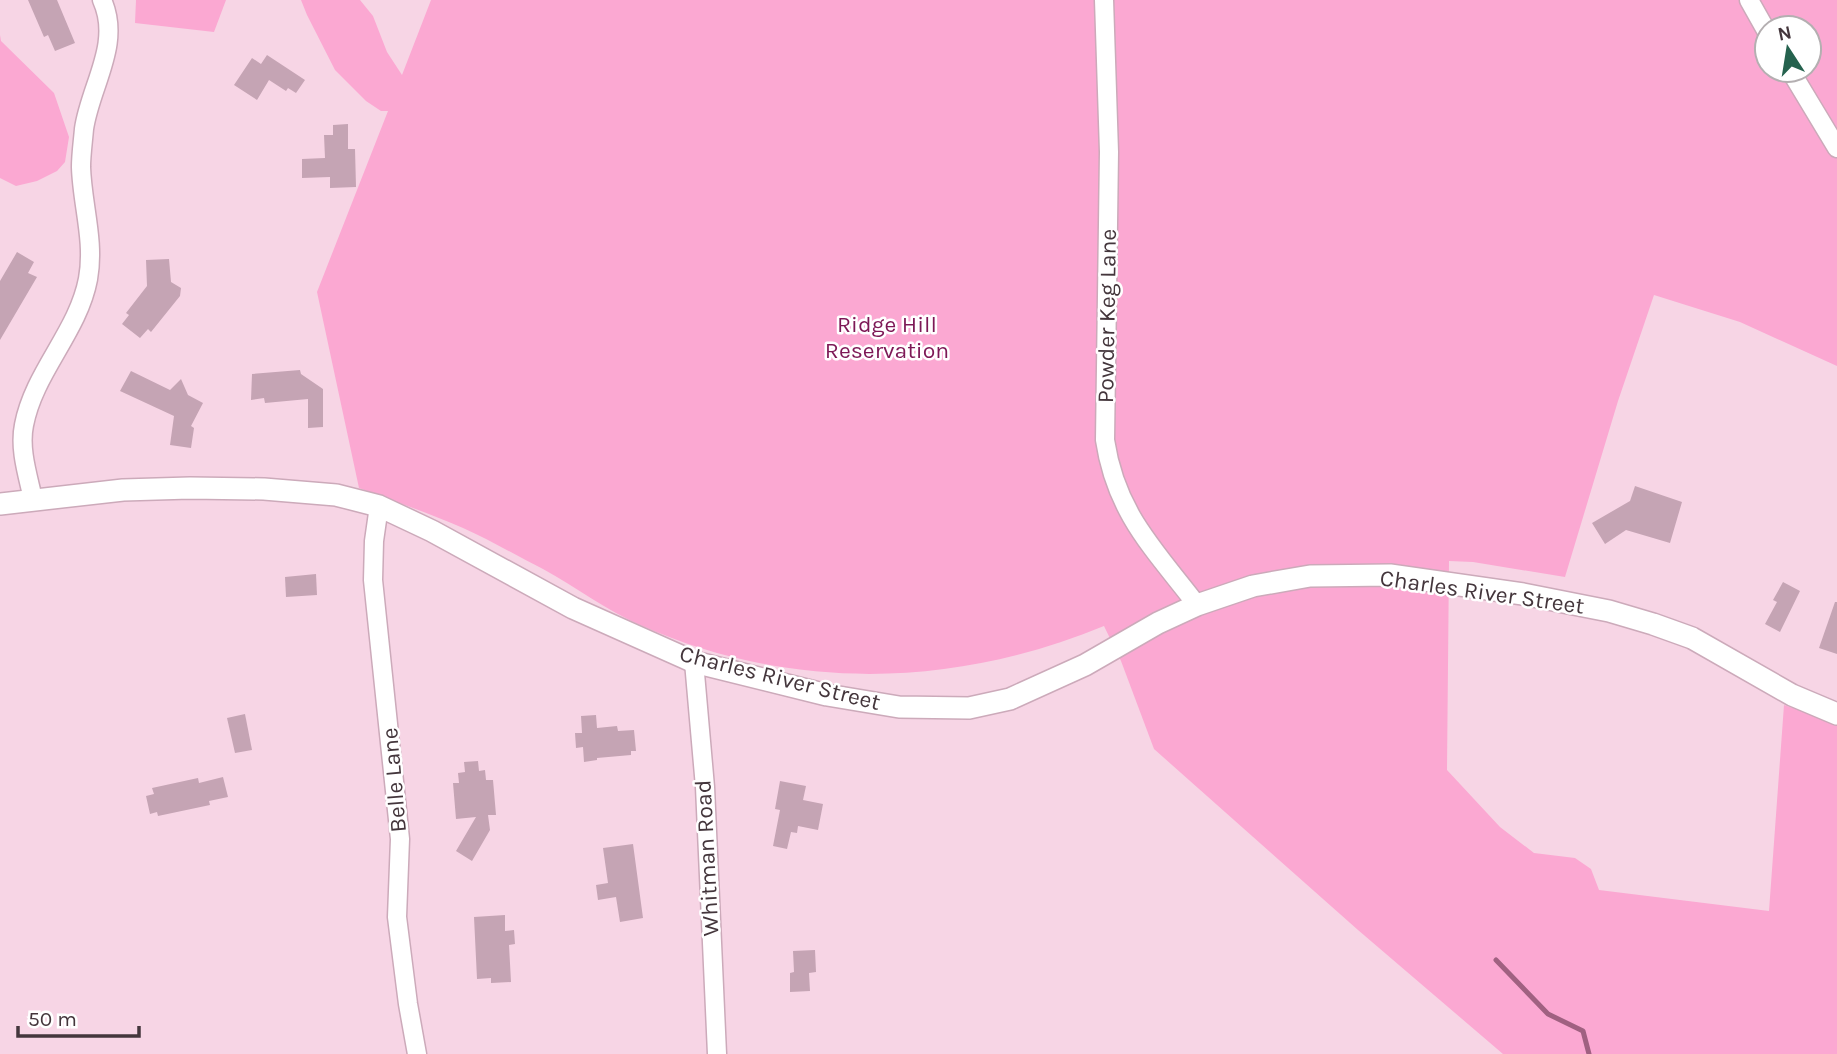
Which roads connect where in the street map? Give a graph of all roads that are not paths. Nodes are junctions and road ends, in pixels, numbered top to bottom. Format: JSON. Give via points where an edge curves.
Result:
{"nodes":[{"id":1,"x":102,"y":0,"type":"edge"},
{"id":2,"x":1104,"y":0,"type":"edge"},
{"id":3,"x":1798,"y":84,"type":"edge"},
{"id":4,"x":1837,"y":148,"type":"edge"},
{"id":5,"x":33,"y":499,"type":"junction"},
{"id":6,"x":0,"y":504,"type":"edge"},
{"id":7,"x":379,"y":506,"type":"junction"},
{"id":8,"x":1197,"y":605,"type":"junction"},
{"id":9,"x":694,"y":662,"type":"junction"},
{"id":10,"x":1837,"y":714,"type":"edge"},
{"id":11,"x":417,"y":1054,"type":"edge"},
{"id":12,"x":717,"y":1054,"type":"edge"}],
"edges":[{"from":1,"to":5,"type":"street","via":[[109,30],[85,126],[81,166],[90,238],[88,277],[80,307],[36,388],[23,426]]},
{"from":2,"to":8,"type":"street","name":"Powder Keg Lane","via":[[1110,152],[1105,440],[1109,468],[1133,523]]},
{"from":3,"to":4,"type":"street"},
{"from":5,"to":6,"type":"street","name":"Charles River Street"},
{"from":5,"to":7,"type":"street","name":"Charles River Street","via":[[123,489],[264,488],[336,495]]},
{"from":7,"to":9,"type":"street","name":"Charles River Street","via":[[573,608]]},
{"from":7,"to":11,"type":"street","name":"Belle Lane","via":[[373,580],[400,839],[397,917]]},
{"from":8,"to":9,"type":"street","name":"Charles River Street","via":[[1059,678],[1010,699],[969,708],[899,707],[827,695]]},
{"from":8,"to":10,"type":"street","name":"Charles River Street","via":[[1253,586],[1310,576],[1390,575],[1523,594],[1609,611],[1692,638],[1799,699]]},
{"from":9,"to":12,"type":"street","name":"Whitman Road","via":[[705,788]]}]}
